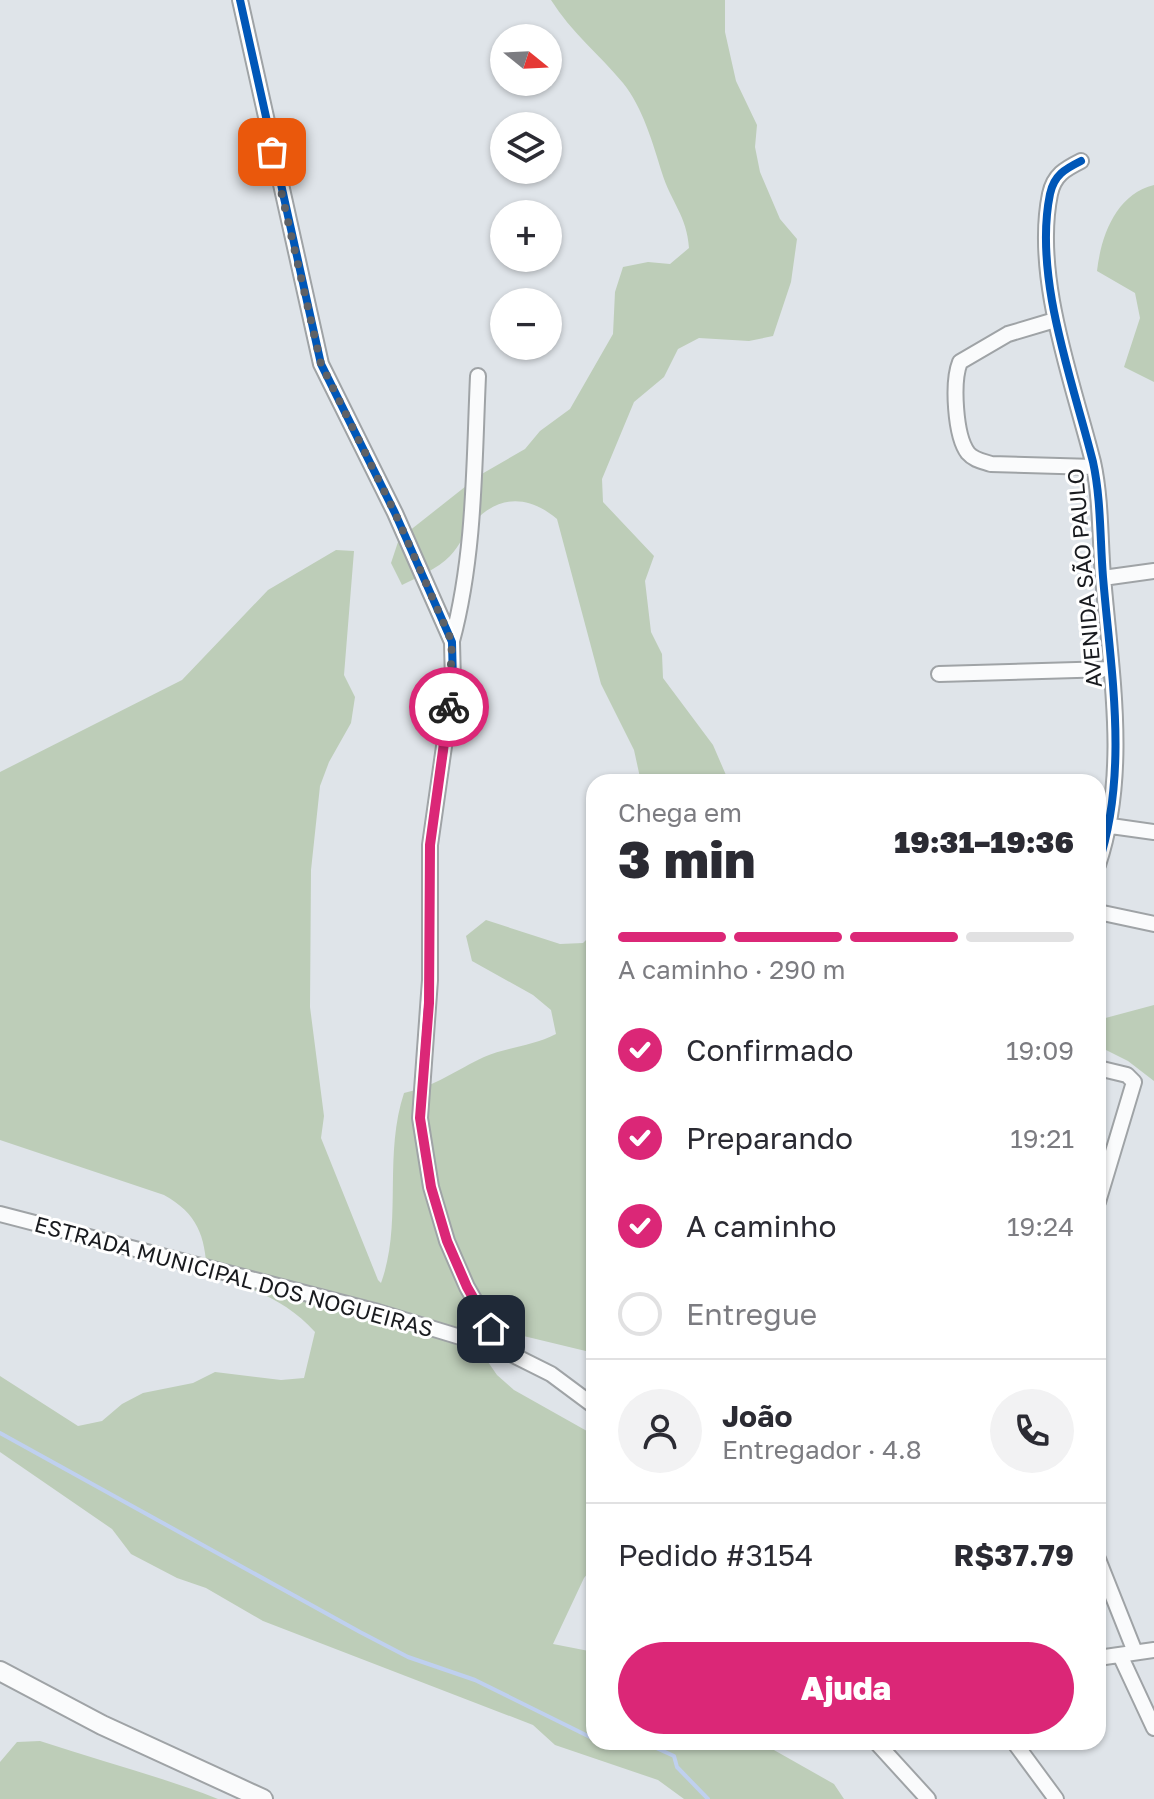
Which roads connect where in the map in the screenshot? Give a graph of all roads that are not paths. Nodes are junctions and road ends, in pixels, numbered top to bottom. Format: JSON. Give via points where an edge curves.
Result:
{"nodes":[{"id":1,"x":240,"y":0,"type":"edge"},
{"id":2,"x":1081,"y":161,"type":"dead end"},
{"id":3,"x":1055,"y":320,"type":"junction"},
{"id":4,"x":478,"y":376,"type":"dead end"},
{"id":5,"x":1094,"y":467,"type":"junction"},
{"id":6,"x":1154,"y":571,"type":"edge"},
{"id":7,"x":1103,"y":578,"type":"junction"},
{"id":8,"x":452,"y":642,"type":"junction"},
{"id":9,"x":1111,"y":669,"type":"junction"},
{"id":10,"x":939,"y":674,"type":"dead end"},
{"id":11,"x":1111,"y":826,"type":"junction"},
{"id":12,"x":1154,"y":832,"type":"edge"},
{"id":13,"x":1106,"y":841,"type":"edge"},
{"id":14,"x":1106,"y":914,"type":"edge"},
{"id":15,"x":1154,"y":924,"type":"edge"},
{"id":16,"x":1106,"y":1070,"type":"edge"},
{"id":17,"x":1106,"y":1177,"type":"edge"},
{"id":18,"x":0,"y":1214,"type":"edge"},
{"id":19,"x":503,"y":1350,"type":"junction"},
{"id":20,"x":586,"y":1400,"type":"edge"},
{"id":21,"x":1106,"y":1585,"type":"edge"},
{"id":22,"x":1154,"y":1650,"type":"edge"},
{"id":23,"x":1127,"y":1654,"type":"junction"},
{"id":24,"x":1106,"y":1657,"type":"edge"},
{"id":25,"x":0,"y":1671,"type":"edge"},
{"id":26,"x":1154,"y":1728,"type":"edge"},
{"id":27,"x":883,"y":1750,"type":"edge"},
{"id":28,"x":1020,"y":1750,"type":"edge"},
{"id":29,"x":263,"y":1799,"type":"edge"},
{"id":30,"x":928,"y":1799,"type":"edge"},
{"id":31,"x":1056,"y":1799,"type":"edge"}],
"edges":[{"from":1,"to":8,"type":"street","via":[[321,364]]},
{"from":2,"to":3,"type":"street","name":"AVENIDA SÃO PAULO","via":[[1059,173],[1050,193]]},
{"from":3,"to":5,"type":"street","name":"AVENIDA SÃO PAULO"},
{"from":3,"to":5,"type":"street","via":[[1008,334],[960,362],[956,408],[965,449],[991,464]]},
{"from":4,"to":8,"type":"street","via":[[469,550]]},
{"from":5,"to":7,"type":"street","name":"AVENIDA SÃO PAULO"},
{"from":6,"to":7,"type":"street"},
{"from":7,"to":9,"type":"street","name":"AVENIDA SÃO PAULO"},
{"from":8,"to":19,"type":"street","via":[[453,683],[430,845],[430,980],[420,1118],[431,1187],[447,1241]]},
{"from":9,"to":10,"type":"street"},
{"from":9,"to":11,"type":"street","name":"AVENIDA SÃO PAULO","via":[[1117,763]]},
{"from":11,"to":12,"type":"street"},
{"from":11,"to":13,"type":"street","name":"AVENIDA SÃO PAULO"},
{"from":14,"to":15,"type":"street"},
{"from":16,"to":17,"type":"street","via":[[1134,1082]]},
{"from":18,"to":19,"type":"street","name":"ESTRADA MUNICIPAL DOS NOGUEIRAS","via":[[378,1312]]},
{"from":19,"to":20,"type":"street","name":"ESTRADA MUNICIPAL DOS NOGUEIRAS","via":[[551,1374]]},
{"from":21,"to":23,"type":"street"},
{"from":22,"to":23,"type":"street"},
{"from":23,"to":24,"type":"street"},
{"from":23,"to":26,"type":"street"},
{"from":25,"to":29,"type":"main road"},
{"from":27,"to":30,"type":"street"},
{"from":28,"to":31,"type":"street"}]}
